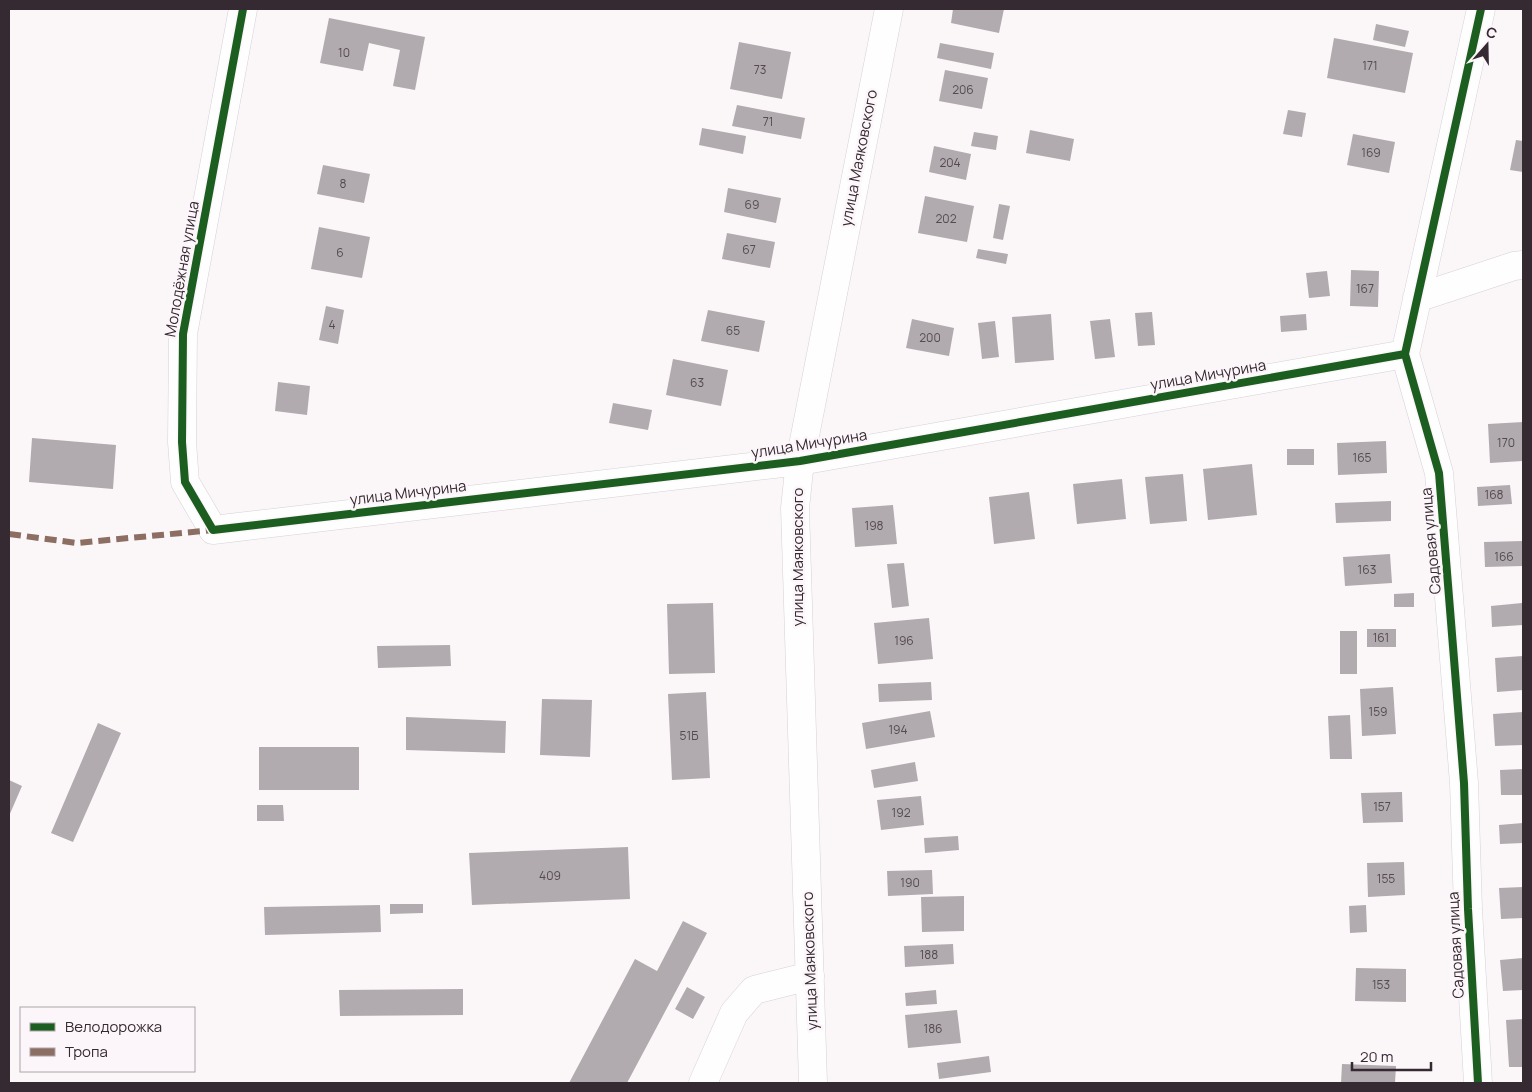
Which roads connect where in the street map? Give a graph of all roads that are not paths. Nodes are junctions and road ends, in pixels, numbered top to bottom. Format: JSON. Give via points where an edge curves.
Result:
{"nodes":[{"id":1,"x":243,"y":9,"type":"edge"},
{"id":2,"x":889,"y":9,"type":"edge"},
{"id":3,"x":1481,"y":9,"type":"edge"},
{"id":4,"x":1523,"y":265,"type":"edge"},
{"id":5,"x":1417,"y":298,"type":"junction"},
{"id":6,"x":1405,"y":354,"type":"junction"},
{"id":7,"x":800,"y":461,"type":"junction"},
{"id":8,"x":213,"y":530,"type":"joint"},
{"id":9,"x":810,"y":976,"type":"junction"},
{"id":10,"x":703,"y":1083,"type":"edge"},
{"id":11,"x":813,"y":1083,"type":"edge"},
{"id":12,"x":1478,"y":1083,"type":"edge"}],
"edges":[{"from":1,"to":8,"type":"street","name":"Молодёжная улица","via":[[183,334],[182,442],[186,482]]},
{"from":2,"to":7,"type":"street","name":"улица Маяковского"},
{"from":3,"to":5,"type":"street","name":"Садовая улица"},
{"from":4,"to":5,"type":"street"},
{"from":5,"to":6,"type":"street","name":"Садовая улица"},
{"from":6,"to":7,"type":"street","name":"улица Мичурина"},
{"from":6,"to":12,"type":"street","name":"Садовая улица","via":[[1439,473],[1464,784]]},
{"from":7,"to":8,"type":"street","name":"улица Мичурина"},
{"from":7,"to":9,"type":"street","name":"улица Маяковского","via":[[795,508]]},
{"from":9,"to":10,"type":"street","via":[[754,990],[734,1013]]},
{"from":9,"to":11,"type":"street","name":"улица Маяковского"}]}
